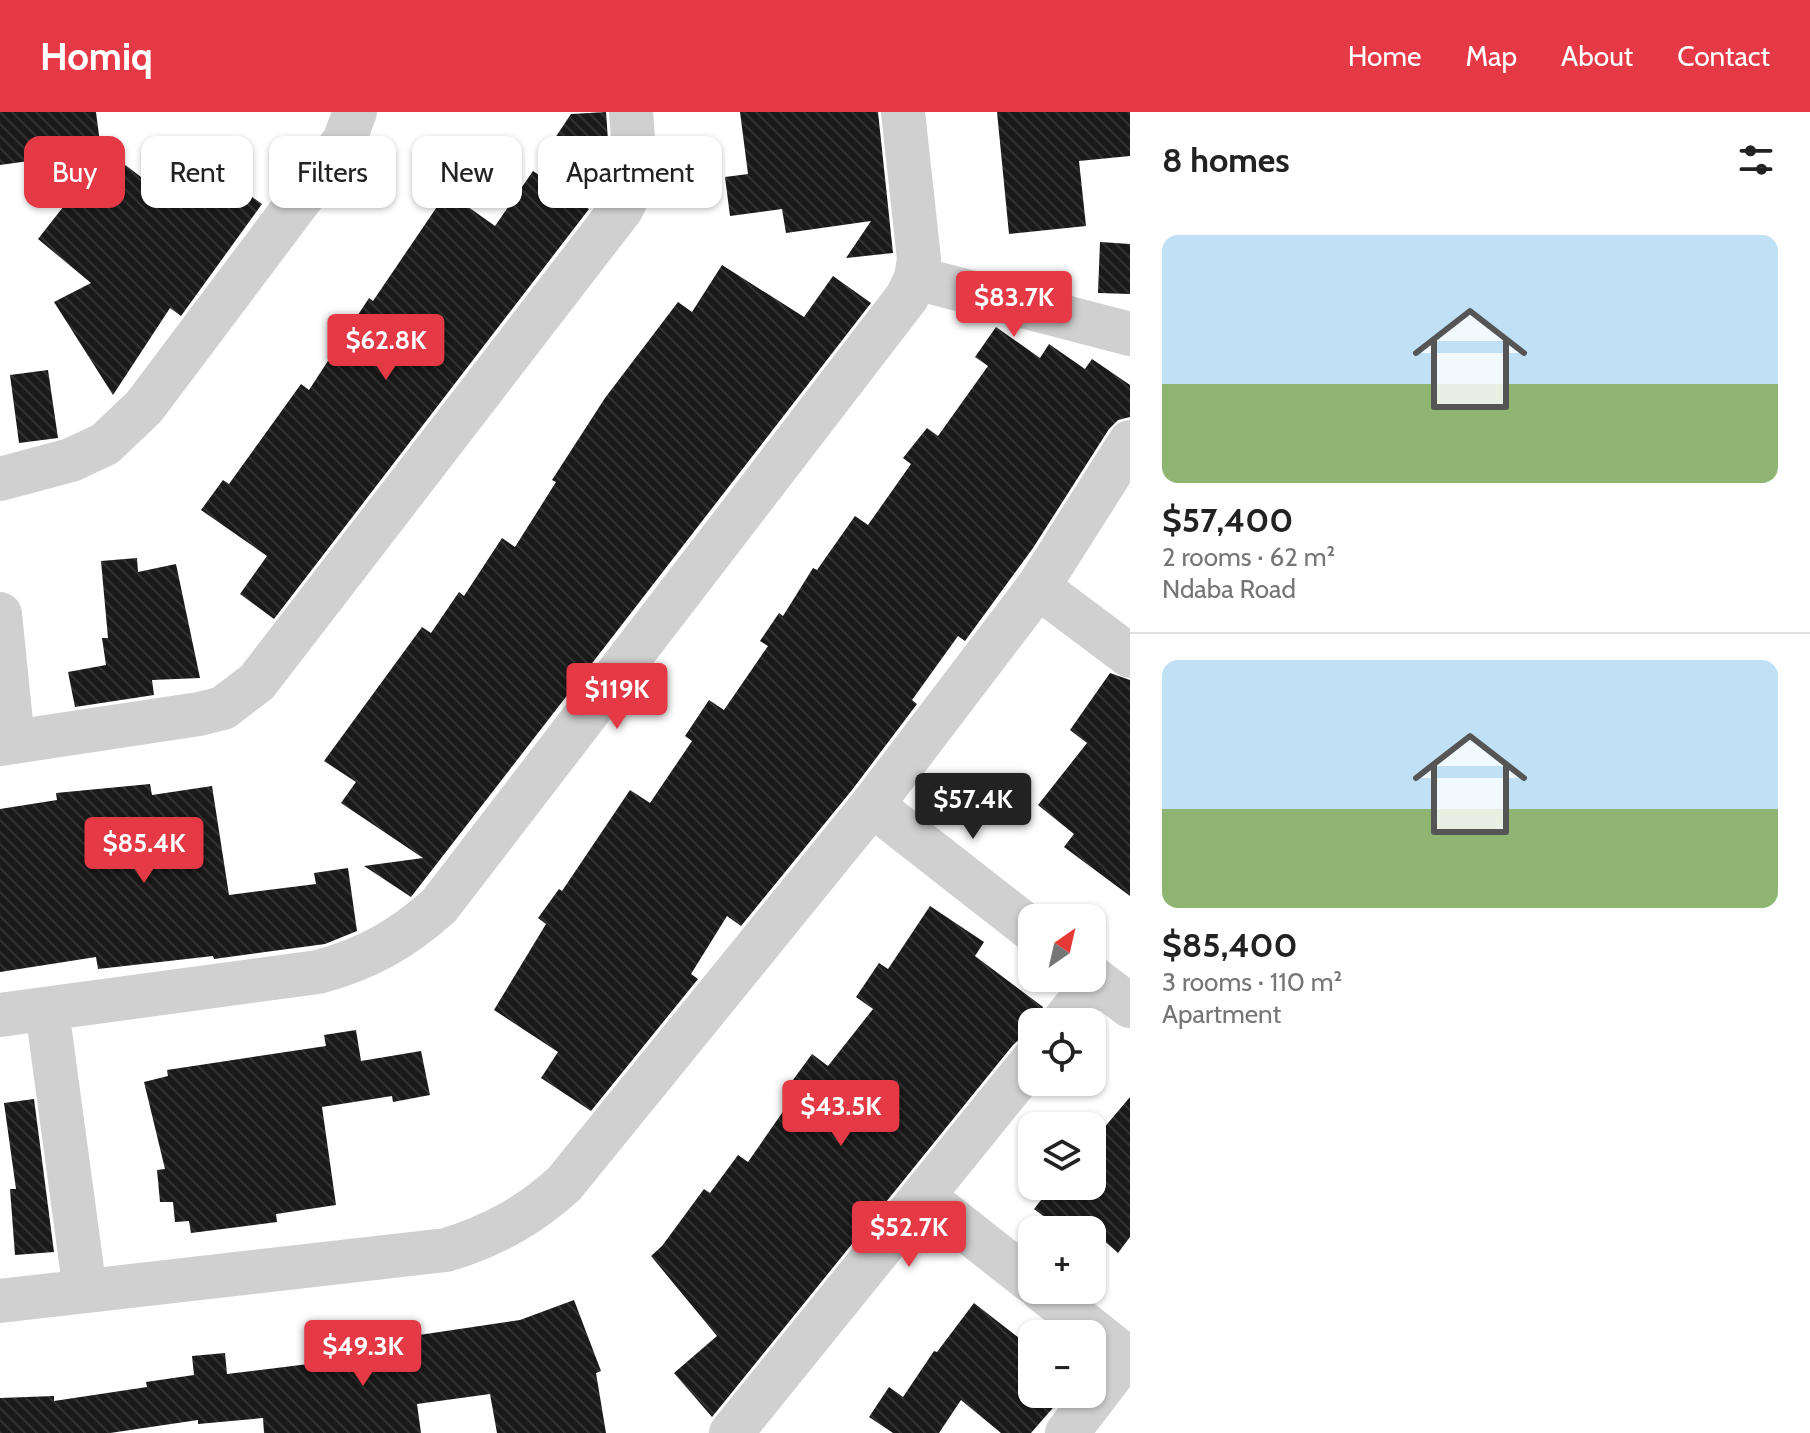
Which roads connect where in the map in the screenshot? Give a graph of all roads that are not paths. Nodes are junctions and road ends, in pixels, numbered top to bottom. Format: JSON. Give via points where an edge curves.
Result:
{"nodes":[{"id":1,"x":355,"y":112,"type":"edge"},
{"id":2,"x":631,"y":112,"type":"edge"},
{"id":3,"x":903,"y":112,"type":"edge"},
{"id":4,"x":916,"y":278,"type":"junction"},
{"id":5,"x":1130,"y":334,"type":"edge"},
{"id":6,"x":1130,"y":442,"type":"edge"},
{"id":7,"x":0,"y":479,"type":"edge"},
{"id":8,"x":1038,"y":587,"type":"junction"},
{"id":9,"x":0,"y":614,"type":"edge"},
{"id":10,"x":1130,"y":656,"type":"edge"},
{"id":11,"x":6,"y":743,"type":"edge"},
{"id":12,"x":872,"y":805,"type":"junction"},
{"id":13,"x":1018,"y":919,"type":"edge"},
{"id":14,"x":1106,"y":987,"type":"edge"},
{"id":15,"x":1130,"y":1006,"type":"edge"},
{"id":16,"x":47,"y":1010,"type":"junction"},
{"id":17,"x":0,"y":1015,"type":"edge"},
{"id":18,"x":1018,"y":1079,"type":"edge"},
{"id":19,"x":924,"y":1197,"type":"junction"},
{"id":20,"x":1018,"y":1271,"type":"edge"},
{"id":21,"x":85,"y":1291,"type":"junction"},
{"id":22,"x":0,"y":1301,"type":"edge"},
{"id":23,"x":1060,"y":1304,"type":"edge"},
{"id":24,"x":1128,"y":1358,"type":"edge"},
{"id":25,"x":731,"y":1433,"type":"edge"},
{"id":26,"x":1067,"y":1433,"type":"edge"}],
"edges":[{"from":1,"to":7,"type":"street","via":[[344,141],[144,407],[105,444],[71,460]]},
{"from":2,"to":11,"type":"street","via":[[636,178],[622,208],[257,682],[223,708],[199,714]]},
{"from":3,"to":4,"type":"street","via":[[919,259]]},
{"from":4,"to":5,"type":"street"},
{"from":4,"to":16,"type":"street","via":[[875,342],[439,906],[417,926],[377,952],[318,972]]},
{"from":6,"to":8,"type":"street"},
{"from":8,"to":10,"type":"street"},
{"from":8,"to":12,"type":"street"},
{"from":9,"to":11,"type":"street"},
{"from":12,"to":13,"type":"street"},
{"from":12,"to":21,"type":"street","via":[[564,1184],[508,1227],[446,1250]]},
{"from":14,"to":15,"type":"street"},
{"from":16,"to":17,"type":"street"},
{"from":16,"to":21,"type":"street"},
{"from":18,"to":19,"type":"street"},
{"from":19,"to":20,"type":"street"},
{"from":19,"to":25,"type":"street"},
{"from":21,"to":22,"type":"street"},
{"from":23,"to":24,"type":"street"},
{"from":24,"to":26,"type":"street"}]}
